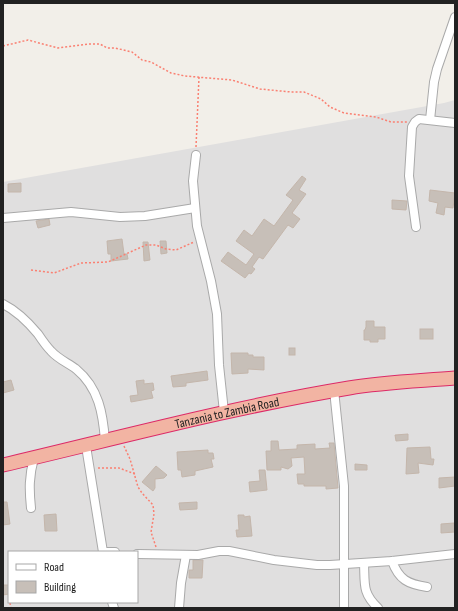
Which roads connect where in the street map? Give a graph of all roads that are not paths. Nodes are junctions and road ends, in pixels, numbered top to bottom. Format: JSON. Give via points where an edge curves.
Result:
{"nodes":[{"id":1,"x":455,"y":17,"type":"edge"},
{"id":2,"x":430,"y":120,"type":"junction"},
{"id":3,"x":455,"y":123,"type":"edge"},
{"id":4,"x":196,"y":155,"type":"road end"},
{"id":5,"x":195,"y":208,"type":"junction"},
{"id":6,"x":3,"y":218,"type":"edge"},
{"id":7,"x":416,"y":227,"type":"dead end"},
{"id":8,"x":3,"y":304,"type":"edge"},
{"id":9,"x":455,"y":378,"type":"edge"},
{"id":10,"x":334,"y":390,"type":"junction"},
{"id":11,"x":224,"y":412,"type":"junction"},
{"id":12,"x":105,"y":442,"type":"junction"},
{"id":13,"x":86,"y":446,"type":"junction"},
{"id":14,"x":34,"y":458,"type":"junction"},
{"id":15,"x":3,"y":465,"type":"edge"},
{"id":16,"x":31,"y":508,"type":"dead end"},
{"id":17,"x":103,"y":551,"type":"edge"},
{"id":18,"x":138,"y":554,"type":"edge"},
{"id":19,"x":455,"y":554,"type":"edge"},
{"id":20,"x":186,"y":555,"type":"junction"},
{"id":21,"x":392,"y":561,"type":"junction"},
{"id":22,"x":364,"y":563,"type":"junction"},
{"id":23,"x":344,"y":564,"type":"junction"},
{"id":24,"x":427,"y":587,"type":"dead end"},
{"id":25,"x":179,"y":608,"type":"edge"},
{"id":26,"x":344,"y":608,"type":"edge"},
{"id":27,"x":378,"y":608,"type":"edge"}],
"edges":[{"from":1,"to":2,"type":"street","via":[[437,69]]},
{"from":2,"to":3,"type":"street"},
{"from":2,"to":7,"type":"street","via":[[419,120],[412,127],[409,176]]},
{"from":4,"to":5,"type":"street","via":[[193,181]]},
{"from":5,"to":6,"type":"street","via":[[145,216],[120,217],[71,212]]},
{"from":5,"to":11,"type":"street","via":[[199,239],[217,314]]},
{"from":8,"to":12,"type":"street","via":[[19,314],[51,351],[87,380],[100,404],[104,419]]},
{"from":9,"to":10,"type":"highway","name":"Tanzania to Zambia Road"},
{"from":10,"to":11,"type":"highway","name":"Tanzania to Zambia Road"},
{"from":10,"to":23,"type":"street","via":[[344,486]]},
{"from":11,"to":12,"type":"highway","name":"Tanzania to Zambia Road"},
{"from":12,"to":13,"type":"highway","name":"Tanzania to Zambia Road"},
{"from":13,"to":14,"type":"highway","name":"Tanzania to Zambia Road"},
{"from":13,"to":17,"type":"street"},
{"from":14,"to":15,"type":"highway","name":"Tanzania to Zambia Road"},
{"from":14,"to":16,"type":"street","via":[[29,480]]},
{"from":18,"to":20,"type":"street"},
{"from":19,"to":21,"type":"street"},
{"from":20,"to":23,"type":"street","via":[[229,551],[317,565]]},
{"from":20,"to":25,"type":"street"},
{"from":21,"to":22,"type":"street"},
{"from":21,"to":24,"type":"street","via":[[398,576],[417,586]]},
{"from":22,"to":23,"type":"street"},
{"from":22,"to":27,"type":"street","via":[[368,596]]},
{"from":23,"to":26,"type":"street"}]}
